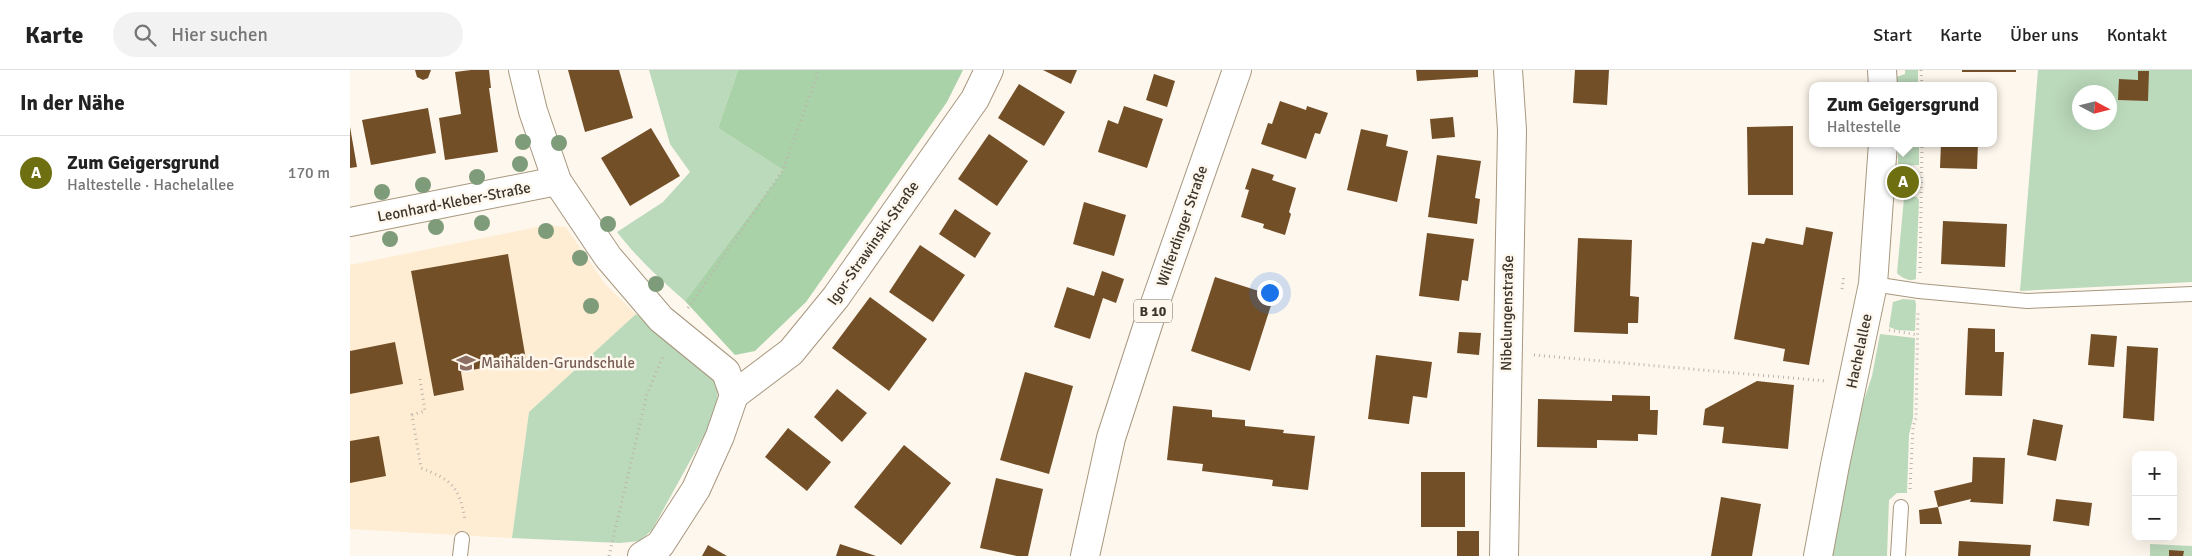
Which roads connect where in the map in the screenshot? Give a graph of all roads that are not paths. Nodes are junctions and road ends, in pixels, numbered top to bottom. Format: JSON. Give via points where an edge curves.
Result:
{"nodes":[{"id":1,"x":523,"y":70,"type":"edge"},
{"id":2,"x":989,"y":70,"type":"edge"},
{"id":3,"x":1237,"y":70,"type":"edge"},
{"id":4,"x":1508,"y":70,"type":"edge"},
{"id":5,"x":1884,"y":147,"type":"edge"},
{"id":6,"x":557,"y":181,"type":"junction"},
{"id":7,"x":350,"y":222,"type":"edge"},
{"id":8,"x":1874,"y":284,"type":"junction"},
{"id":9,"x":2192,"y":294,"type":"edge"},
{"id":10,"x":734,"y":395,"type":"junction"},
{"id":11,"x":1901,"y":507,"type":"road end"},
{"id":12,"x":462,"y":539,"type":"road end"},
{"id":13,"x":460,"y":556,"type":"edge"},
{"id":14,"x":642,"y":556,"type":"edge"},
{"id":15,"x":1086,"y":556,"type":"edge"},
{"id":16,"x":1504,"y":556,"type":"edge"},
{"id":17,"x":1818,"y":556,"type":"edge"},
{"id":18,"x":1898,"y":556,"type":"edge"}],
"edges":[{"from":1,"to":6,"type":"street"},
{"from":2,"to":10,"type":"street","name":"Igor-Strawinski-Straße","via":[[974,99],[836,297],[790,352]]},
{"from":3,"to":15,"type":"street","name":"Wilferdinger Straße","number":"B 10","via":[[1114,429]]},
{"from":4,"to":16,"type":"street","name":"Nibelungenstraße","via":[[1512,130]]},
{"from":5,"to":8,"type":"street","name":"Hachelallee","via":[[1886,230]]},
{"from":6,"to":7,"type":"street","name":"Leonhard-Kleber-Straße"},
{"from":6,"to":10,"type":"street","via":[[608,257],[661,319],[726,372]]},
{"from":8,"to":9,"type":"lane","via":[[2026,301]]},
{"from":8,"to":17,"type":"street","name":"Hachelallee"},
{"from":10,"to":14,"type":"street","via":[[696,489],[660,545]]},
{"from":11,"to":18,"type":"lane"},
{"from":12,"to":13,"type":"lane"}]}
